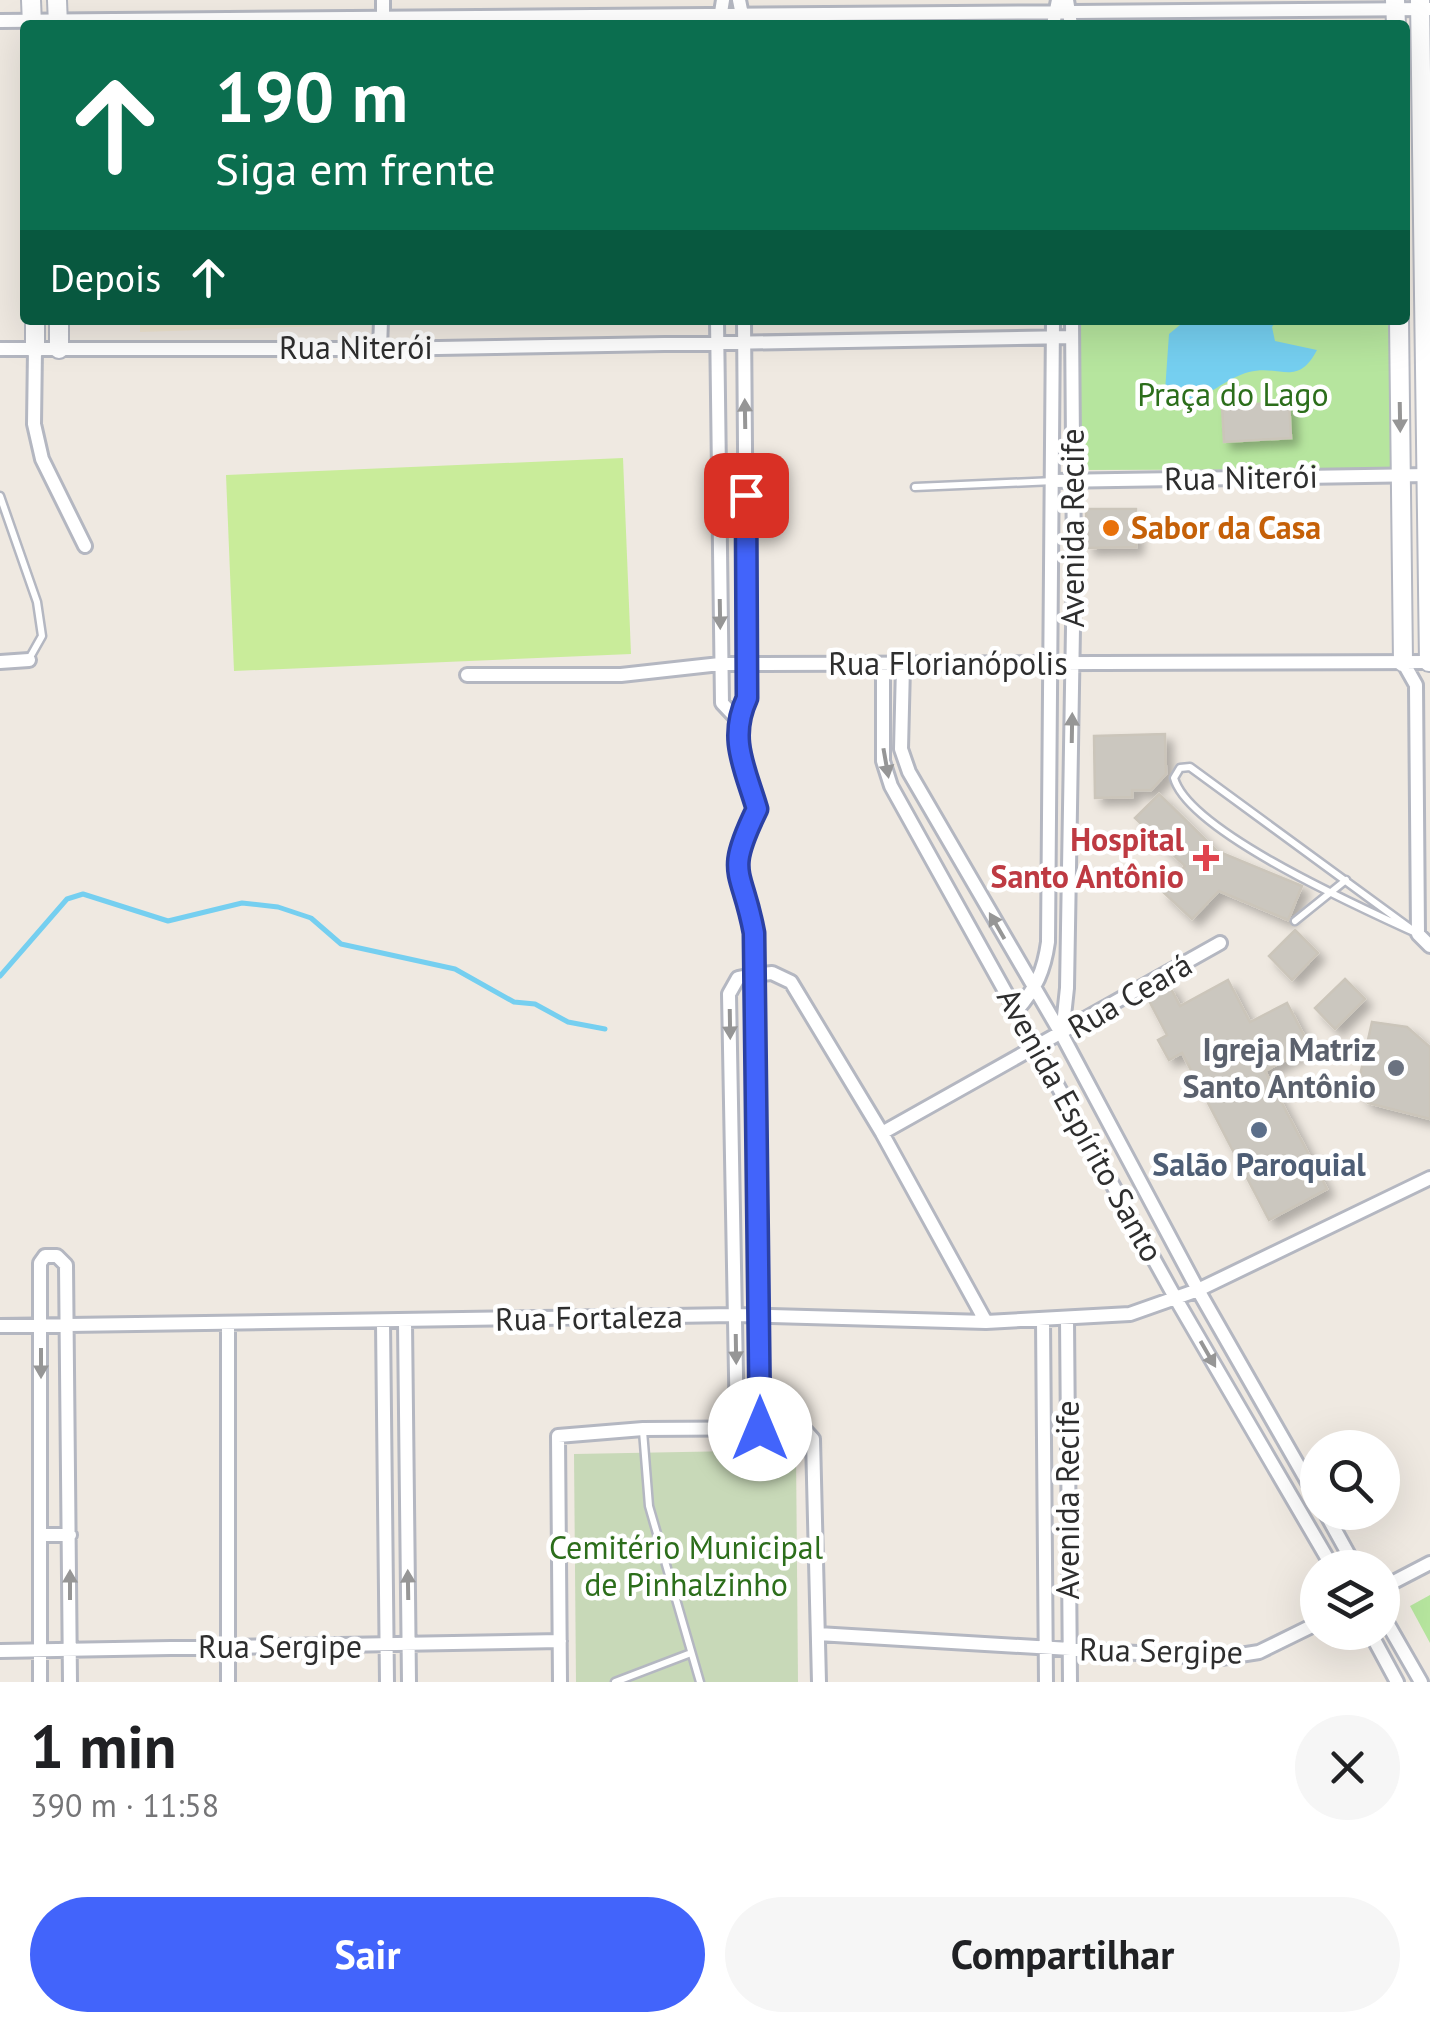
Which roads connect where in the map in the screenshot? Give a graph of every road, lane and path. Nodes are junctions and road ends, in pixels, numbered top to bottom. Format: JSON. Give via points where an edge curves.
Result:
{"nodes":[{"id":1,"x":383,"y":0,"type":"edge"},
{"id":2,"x":1423,"y":6,"type":"edge"},
{"id":3,"x":1395,"y":11,"type":"edge"},
{"id":4,"x":720,"y":12,"type":"edge"},
{"id":5,"x":742,"y":12,"type":"edge"},
{"id":6,"x":1054,"y":12,"type":"edge"},
{"id":7,"x":1070,"y":12,"type":"edge"},
{"id":8,"x":383,"y":20,"type":"edge"},
{"id":9,"x":35,"y":325,"type":"edge"},
{"id":10,"x":59,"y":325,"type":"edge"},
{"id":11,"x":380,"y":325,"type":"edge"},
{"id":12,"x":717,"y":325,"type":"edge"},
{"id":13,"x":744,"y":325,"type":"edge"},
{"id":14,"x":1053,"y":325,"type":"edge"},
{"id":15,"x":1072,"y":325,"type":"edge"},
{"id":16,"x":1399,"y":327,"type":"edge"},
{"id":17,"x":1427,"y":334,"type":"edge"},
{"id":18,"x":1072,"y":337,"type":"junction"},
{"id":19,"x":1053,"y":338,"type":"junction"},
{"id":20,"x":717,"y":342,"type":"junction"},
{"id":21,"x":744,"y":342,"type":"junction"},
{"id":22,"x":0,"y":349,"type":"edge"},
{"id":23,"x":35,"y":349,"type":"junction"},
{"id":24,"x":380,"y":349,"type":"junction"},
{"id":25,"x":60,"y":350,"type":"junction"},
{"id":26,"x":1428,"y":475,"type":"junction"},
{"id":27,"x":1400,"y":476,"type":"junction"},
{"id":28,"x":1054,"y":481,"type":"junction"},
{"id":29,"x":1073,"y":481,"type":"junction"},
{"id":30,"x":916,"y":486,"type":"dead end"},
{"id":31,"x":746,"y":495,"type":"junction"},
{"id":32,"x":0,"y":496,"type":"edge"},
{"id":33,"x":718,"y":496,"type":"junction"},
{"id":34,"x":85,"y":546,"type":"dead end"},
{"id":35,"x":1052,"y":568,"type":"junction"},
{"id":36,"x":1074,"y":568,"type":"junction"},
{"id":37,"x":746,"y":571,"type":"junction"},
{"id":38,"x":720,"y":572,"type":"junction"},
{"id":39,"x":28,"y":660,"type":"joint"},
{"id":40,"x":0,"y":662,"type":"edge"},
{"id":41,"x":1403,"y":662,"type":"junction"},
{"id":42,"x":1430,"y":662,"type":"edge"},
{"id":43,"x":720,"y":664,"type":"junction"},
{"id":44,"x":747,"y":664,"type":"junction"},
{"id":45,"x":1052,"y":664,"type":"junction"},
{"id":46,"x":1073,"y":664,"type":"junction"},
{"id":47,"x":883,"y":666,"type":"junction"},
{"id":48,"x":903,"y":666,"type":"junction"},
{"id":49,"x":466,"y":674,"type":"dead end"},
{"id":50,"x":1416,"y":685,"type":"junction"},
{"id":51,"x":737,"y":720,"type":"junction"},
{"id":52,"x":1050,"y":780,"type":"junction"},
{"id":53,"x":1071,"y":781,"type":"junction"},
{"id":54,"x":1346,"y":880,"type":"junction"},
{"id":55,"x":1331,"y":894,"type":"junction"},
{"id":56,"x":1295,"y":921,"type":"dead end"},
{"id":57,"x":1418,"y":934,"type":"junction"},
{"id":58,"x":1220,"y":944,"type":"dead end"},
{"id":59,"x":1430,"y":946,"type":"edge"},
{"id":60,"x":752,"y":974,"type":"junction"},
{"id":61,"x":1034,"y":992,"type":"junction"},
{"id":62,"x":1017,"y":1010,"type":"junction"},
{"id":63,"x":1062,"y":1035,"type":"junction"},
{"id":64,"x":1040,"y":1048,"type":"junction"},
{"id":65,"x":882,"y":1133,"type":"junction"},
{"id":66,"x":756,"y":1134,"type":"junction"},
{"id":67,"x":732,"y":1136,"type":"junction"},
{"id":68,"x":1121,"y":1146,"type":"junction"},
{"id":69,"x":1099,"y":1158,"type":"junction"},
{"id":70,"x":1430,"y":1178,"type":"edge"},
{"id":71,"x":734,"y":1217,"type":"junction"},
{"id":72,"x":758,"y":1217,"type":"junction"},
{"id":73,"x":1198,"y":1290,"type":"junction"},
{"id":74,"x":1176,"y":1299,"type":"junction"},
{"id":75,"x":735,"y":1315,"type":"junction"},
{"id":76,"x":761,"y":1315,"type":"junction"},
{"id":77,"x":1066,"y":1319,"type":"junction"},
{"id":78,"x":1044,"y":1320,"type":"junction"},
{"id":79,"x":405,"y":1322,"type":"junction"},
{"id":80,"x":986,"y":1322,"type":"junction"},
{"id":81,"x":382,"y":1323,"type":"junction"},
{"id":82,"x":228,"y":1325,"type":"junction"},
{"id":83,"x":0,"y":1326,"type":"edge"},
{"id":84,"x":41,"y":1326,"type":"junction"},
{"id":85,"x":68,"y":1326,"type":"junction"},
{"id":86,"x":643,"y":1429,"type":"junction"},
{"id":87,"x":737,"y":1429,"type":"junction"},
{"id":88,"x":760,"y":1429,"type":"junction"},
{"id":89,"x":41,"y":1441,"type":"junction"},
{"id":90,"x":69,"y":1441,"type":"junction"},
{"id":91,"x":1285,"y":1443,"type":"junction"},
{"id":92,"x":406,"y":1444,"type":"junction"},
{"id":93,"x":384,"y":1445,"type":"junction"},
{"id":94,"x":1266,"y":1452,"type":"junction"},
{"id":95,"x":1300,"y":1469,"type":"edge"},
{"id":96,"x":408,"y":1517,"type":"junction"},
{"id":97,"x":385,"y":1518,"type":"junction"},
{"id":98,"x":41,"y":1535,"type":"junction"},
{"id":99,"x":70,"y":1535,"type":"junction"},
{"id":100,"x":1322,"y":1550,"type":"edge"},
{"id":101,"x":1430,"y":1563,"type":"edge"},
{"id":102,"x":1400,"y":1579,"type":"edge"},
{"id":103,"x":1300,"y":1632,"type":"edge"},
{"id":104,"x":818,"y":1634,"type":"junction"},
{"id":105,"x":560,"y":1641,"type":"junction"},
{"id":106,"x":1400,"y":1645,"type":"edge"},
{"id":107,"x":387,"y":1646,"type":"junction"},
{"id":108,"x":409,"y":1646,"type":"junction"},
{"id":109,"x":228,"y":1647,"type":"junction"},
{"id":110,"x":1046,"y":1647,"type":"junction"},
{"id":111,"x":0,"y":1650,"type":"edge"},
{"id":112,"x":40,"y":1650,"type":"junction"},
{"id":113,"x":71,"y":1650,"type":"junction"},
{"id":114,"x":1380,"y":1650,"type":"edge"},
{"id":115,"x":1070,"y":1651,"type":"junction"},
{"id":116,"x":692,"y":1652,"type":"junction"},
{"id":117,"x":40,"y":1682,"type":"edge"},
{"id":118,"x":70,"y":1682,"type":"edge"},
{"id":119,"x":228,"y":1682,"type":"edge"},
{"id":120,"x":387,"y":1682,"type":"edge"},
{"id":121,"x":409,"y":1682,"type":"edge"},
{"id":122,"x":560,"y":1682,"type":"edge"},
{"id":123,"x":615,"y":1682,"type":"edge"},
{"id":124,"x":700,"y":1682,"type":"edge"},
{"id":125,"x":819,"y":1682,"type":"edge"},
{"id":126,"x":1046,"y":1682,"type":"edge"},
{"id":127,"x":1070,"y":1682,"type":"edge"},
{"id":128,"x":1397,"y":1682,"type":"edge"},
{"id":129,"x":1421,"y":1682,"type":"edge"}],
"edges":[{"from":1,"to":8,"type":"street"},
{"from":2,"to":3,"type":"street"},
{"from":2,"to":17,"type":"street"},
{"from":3,"to":7,"type":"street"},
{"from":4,"to":5,"type":"street"},
{"from":4,"to":8,"type":"street"},
{"from":5,"to":6,"type":"street"},
{"from":6,"to":7,"type":"street"},
{"from":9,"to":23,"type":"street"},
{"from":10,"to":25,"type":"street"},
{"from":11,"to":24,"type":"street"},
{"from":12,"to":20,"type":"street"},
{"from":13,"to":21,"type":"street"},
{"from":14,"to":19,"type":"street","name":"Avenida Recife"},
{"from":15,"to":18,"type":"street","name":"Avenida Recife"},
{"from":16,"to":17,"type":"street"},
{"from":16,"to":27,"type":"street","one_way":true},
{"from":17,"to":26,"type":"street"},
{"from":18,"to":19,"type":"street","name":"Rua Niterói"},
{"from":18,"to":29,"type":"street","name":"Avenida Recife"},
{"from":19,"to":21,"type":"street","name":"Rua Niterói"},
{"from":19,"to":28,"type":"street","name":"Avenida Recife"},
{"from":20,"to":21,"type":"street","name":"Rua Niterói"},
{"from":20,"to":24,"type":"street","name":"Rua Niterói"},
{"from":20,"to":33,"type":"street"},
{"from":31,"to":21,"type":"street","one_way":true},
{"from":22,"to":23,"type":"street","name":"Rua Niterói"},
{"from":23,"to":25,"type":"street","name":"Rua Niterói"},
{"from":23,"to":34,"type":"street","via":[[34,424],[42,458]]},
{"from":24,"to":25,"type":"street","name":"Rua Niterói"},
{"from":26,"to":27,"type":"street","name":"Rua Niterói"},
{"from":26,"to":42,"type":"street"},
{"from":27,"to":29,"type":"street","name":"Rua Niterói"},
{"from":27,"to":41,"type":"street"},
{"from":28,"to":29,"type":"street","name":"Rua Niterói"},
{"from":28,"to":30,"type":"lane"},
{"from":28,"to":35,"type":"street","name":"Avenida Recife"},
{"from":29,"to":36,"type":"street","name":"Avenida Recife"},
{"from":31,"to":33,"type":"street"},
{"from":31,"to":37,"type":"street"},
{"from":32,"to":39,"type":"lane","via":[[38,602],[42,636]]},
{"from":33,"to":38,"type":"street"},
{"from":35,"to":36,"type":"street"},
{"from":35,"to":45,"type":"street","name":"Avenida Recife"},
{"from":36,"to":46,"type":"street","name":"Avenida Recife"},
{"from":37,"to":38,"type":"street"},
{"from":37,"to":44,"type":"street"},
{"from":38,"to":43,"type":"street","one_way":true},
{"from":39,"to":40,"type":"street"},
{"from":41,"to":42,"type":"street","name":"Rua Florianópolis"},
{"from":41,"to":46,"type":"street","name":"Rua Florianópolis"},
{"from":41,"to":50,"type":"street"},
{"from":42,"to":50,"type":"street"},
{"from":43,"to":44,"type":"street","name":"Rua Florianópolis"},
{"from":43,"to":49,"type":"street","name":"Rua Florianópolis","via":[[621,675]]},
{"from":43,"to":51,"type":"street","via":[[722,702]]},
{"from":44,"to":47,"type":"street","name":"Rua Florianópolis"},
{"from":44,"to":51,"type":"street","via":[[747,698]]},
{"from":45,"to":46,"type":"street","name":"Rua Florianópolis"},
{"from":45,"to":48,"type":"street","name":"Rua Florianópolis"},
{"from":45,"to":52,"type":"street","name":"Avenida Recife"},
{"from":53,"to":46,"type":"street","name":"Avenida Recife","one_way":true},
{"from":47,"to":48,"type":"street","name":"Rua Florianópolis"},
{"from":47,"to":62,"type":"street","name":"Avenida Espírito Santo","one_way":true,"via":[[883,761],[891,786]]},
{"from":61,"to":48,"type":"street","name":"Avenida Espírito Santo","one_way":true,"via":[[909,772],[902,749]]},
{"from":50,"to":57,"type":"street"},
{"from":51,"to":60,"type":"street","via":[[736,750],[757,809],[736,854],[754,933]]},
{"from":52,"to":53,"type":"street"},
{"from":52,"to":61,"type":"street","name":"Avenida Recife","via":[[1048,942]]},
{"from":53,"to":63,"type":"street","name":"Avenida Recife"},
{"from":54,"to":55,"type":"lane"},
{"from":54,"to":55,"type":"lane","via":[[1190,766],[1180,768],[1174,778],[1178,794],[1270,861]]},
{"from":54,"to":57,"type":"lane"},
{"from":55,"to":56,"type":"lane"},
{"from":55,"to":57,"type":"lane"},
{"from":57,"to":59,"type":"street"},
{"from":58,"to":63,"type":"street","name":"Rua Ceará"},
{"from":60,"to":65,"type":"street","via":[[791,982]]},
{"from":60,"to":66,"type":"street"},
{"from":60,"to":67,"type":"street","one_way":true,"via":[[738,978],[730,994]]},
{"from":61,"to":62,"type":"street","name":"Avenida Recife"},
{"from":61,"to":63,"type":"street","name":"Avenida Espírito Santo"},
{"from":62,"to":64,"type":"street","name":"Avenida Espírito Santo"},
{"from":63,"to":64,"type":"street","name":"Rua Ceará"},
{"from":63,"to":68,"type":"street","name":"Avenida Espírito Santo"},
{"from":64,"to":65,"type":"street","name":"Rua Ceará"},
{"from":64,"to":69,"type":"street","name":"Avenida Espírito Santo"},
{"from":65,"to":80,"type":"street"},
{"from":66,"to":67,"type":"street"},
{"from":66,"to":72,"type":"street"},
{"from":67,"to":71,"type":"street"},
{"from":68,"to":69,"type":"street"},
{"from":68,"to":73,"type":"street","name":"Avenida Espírito Santo"},
{"from":69,"to":74,"type":"street","name":"Avenida Espírito Santo"},
{"from":70,"to":73,"type":"street","name":"Rua Fortaleza"},
{"from":71,"to":72,"type":"street"},
{"from":71,"to":75,"type":"street"},
{"from":72,"to":76,"type":"street"},
{"from":73,"to":74,"type":"street","name":"Rua Fortaleza"},
{"from":73,"to":91,"type":"street","name":"Avenida Espírito Santo"},
{"from":74,"to":77,"type":"street","name":"Rua Fortaleza","via":[[1130,1314]]},
{"from":74,"to":94,"type":"street","name":"Avenida Espírito Santo","one_way":true},
{"from":75,"to":76,"type":"street","name":"Rua Fortaleza"},
{"from":75,"to":79,"type":"street","name":"Rua Fortaleza"},
{"from":75,"to":87,"type":"street","one_way":true},
{"from":76,"to":80,"type":"street","name":"Rua Fortaleza"},
{"from":76,"to":88,"type":"street"},
{"from":77,"to":78,"type":"street","name":"Rua Fortaleza"},
{"from":77,"to":115,"type":"street","name":"Avenida Recife"},
{"from":78,"to":80,"type":"street","name":"Rua Fortaleza"},
{"from":78,"to":110,"type":"street","name":"Avenida Recife"},
{"from":79,"to":81,"type":"street","name":"Rua Fortaleza"},
{"from":79,"to":92,"type":"street"},
{"from":81,"to":82,"type":"street","name":"Rua Fortaleza"},
{"from":81,"to":93,"type":"street"},
{"from":82,"to":85,"type":"street","name":"Rua Fortaleza"},
{"from":82,"to":109,"type":"street"},
{"from":83,"to":84,"type":"street","name":"Rua Fortaleza"},
{"from":84,"to":85,"type":"street","name":"Rua Fortaleza"},
{"from":84,"to":85,"type":"street","via":[[40,1263],[57,1256],[66,1264]]},
{"from":84,"to":89,"type":"street","one_way":true},
{"from":85,"to":90,"type":"street"},
{"from":86,"to":87,"type":"street"},
{"from":86,"to":105,"type":"street","via":[[558,1436]]},
{"from":86,"to":116,"type":"lane","via":[[649,1506]]},
{"from":87,"to":88,"type":"street"},
{"from":88,"to":104,"type":"street","via":[[803,1428],[813,1440]]},
{"from":89,"to":90,"type":"street"},
{"from":89,"to":98,"type":"street"},
{"from":90,"to":99,"type":"street"},
{"from":91,"to":94,"type":"street"},
{"from":91,"to":95,"type":"street","name":"Avenida Espírito Santo"},
{"from":92,"to":93,"type":"street"},
{"from":92,"to":96,"type":"street"},
{"from":93,"to":97,"type":"street"},
{"from":94,"to":100,"type":"street","name":"Avenida Espírito Santo"},
{"from":96,"to":97,"type":"street"},
{"from":108,"to":96,"type":"street","one_way":true},
{"from":97,"to":107,"type":"street"},
{"from":98,"to":99,"type":"street"},
{"from":98,"to":112,"type":"street"},
{"from":113,"to":99,"type":"street","one_way":true},
{"from":101,"to":102,"type":"street"},
{"from":103,"to":115,"type":"street","name":"Rua Sergipe","via":[[1259,1652],[1221,1658]]},
{"from":104,"to":110,"type":"street","name":"Rua Sergipe"},
{"from":104,"to":125,"type":"street"},
{"from":105,"to":108,"type":"street","name":"Rua Sergipe"},
{"from":105,"to":122,"type":"street"},
{"from":106,"to":129,"type":"street"},
{"from":107,"to":108,"type":"street","name":"Rua Sergipe"},
{"from":107,"to":109,"type":"street","name":"Rua Sergipe"},
{"from":107,"to":120,"type":"street"},
{"from":108,"to":121,"type":"street"},
{"from":109,"to":113,"type":"street","name":"Rua Sergipe"},
{"from":109,"to":119,"type":"street"},
{"from":110,"to":115,"type":"street","name":"Rua Sergipe"},
{"from":110,"to":126,"type":"street","name":"Avenida Recife"},
{"from":111,"to":112,"type":"street","name":"Rua Sergipe"},
{"from":112,"to":113,"type":"street","name":"Rua Sergipe"},
{"from":112,"to":117,"type":"street"},
{"from":113,"to":118,"type":"street"},
{"from":114,"to":128,"type":"street"},
{"from":115,"to":127,"type":"street","name":"Avenida Recife"},
{"from":116,"to":123,"type":"lane"},
{"from":116,"to":124,"type":"lane"}]}
